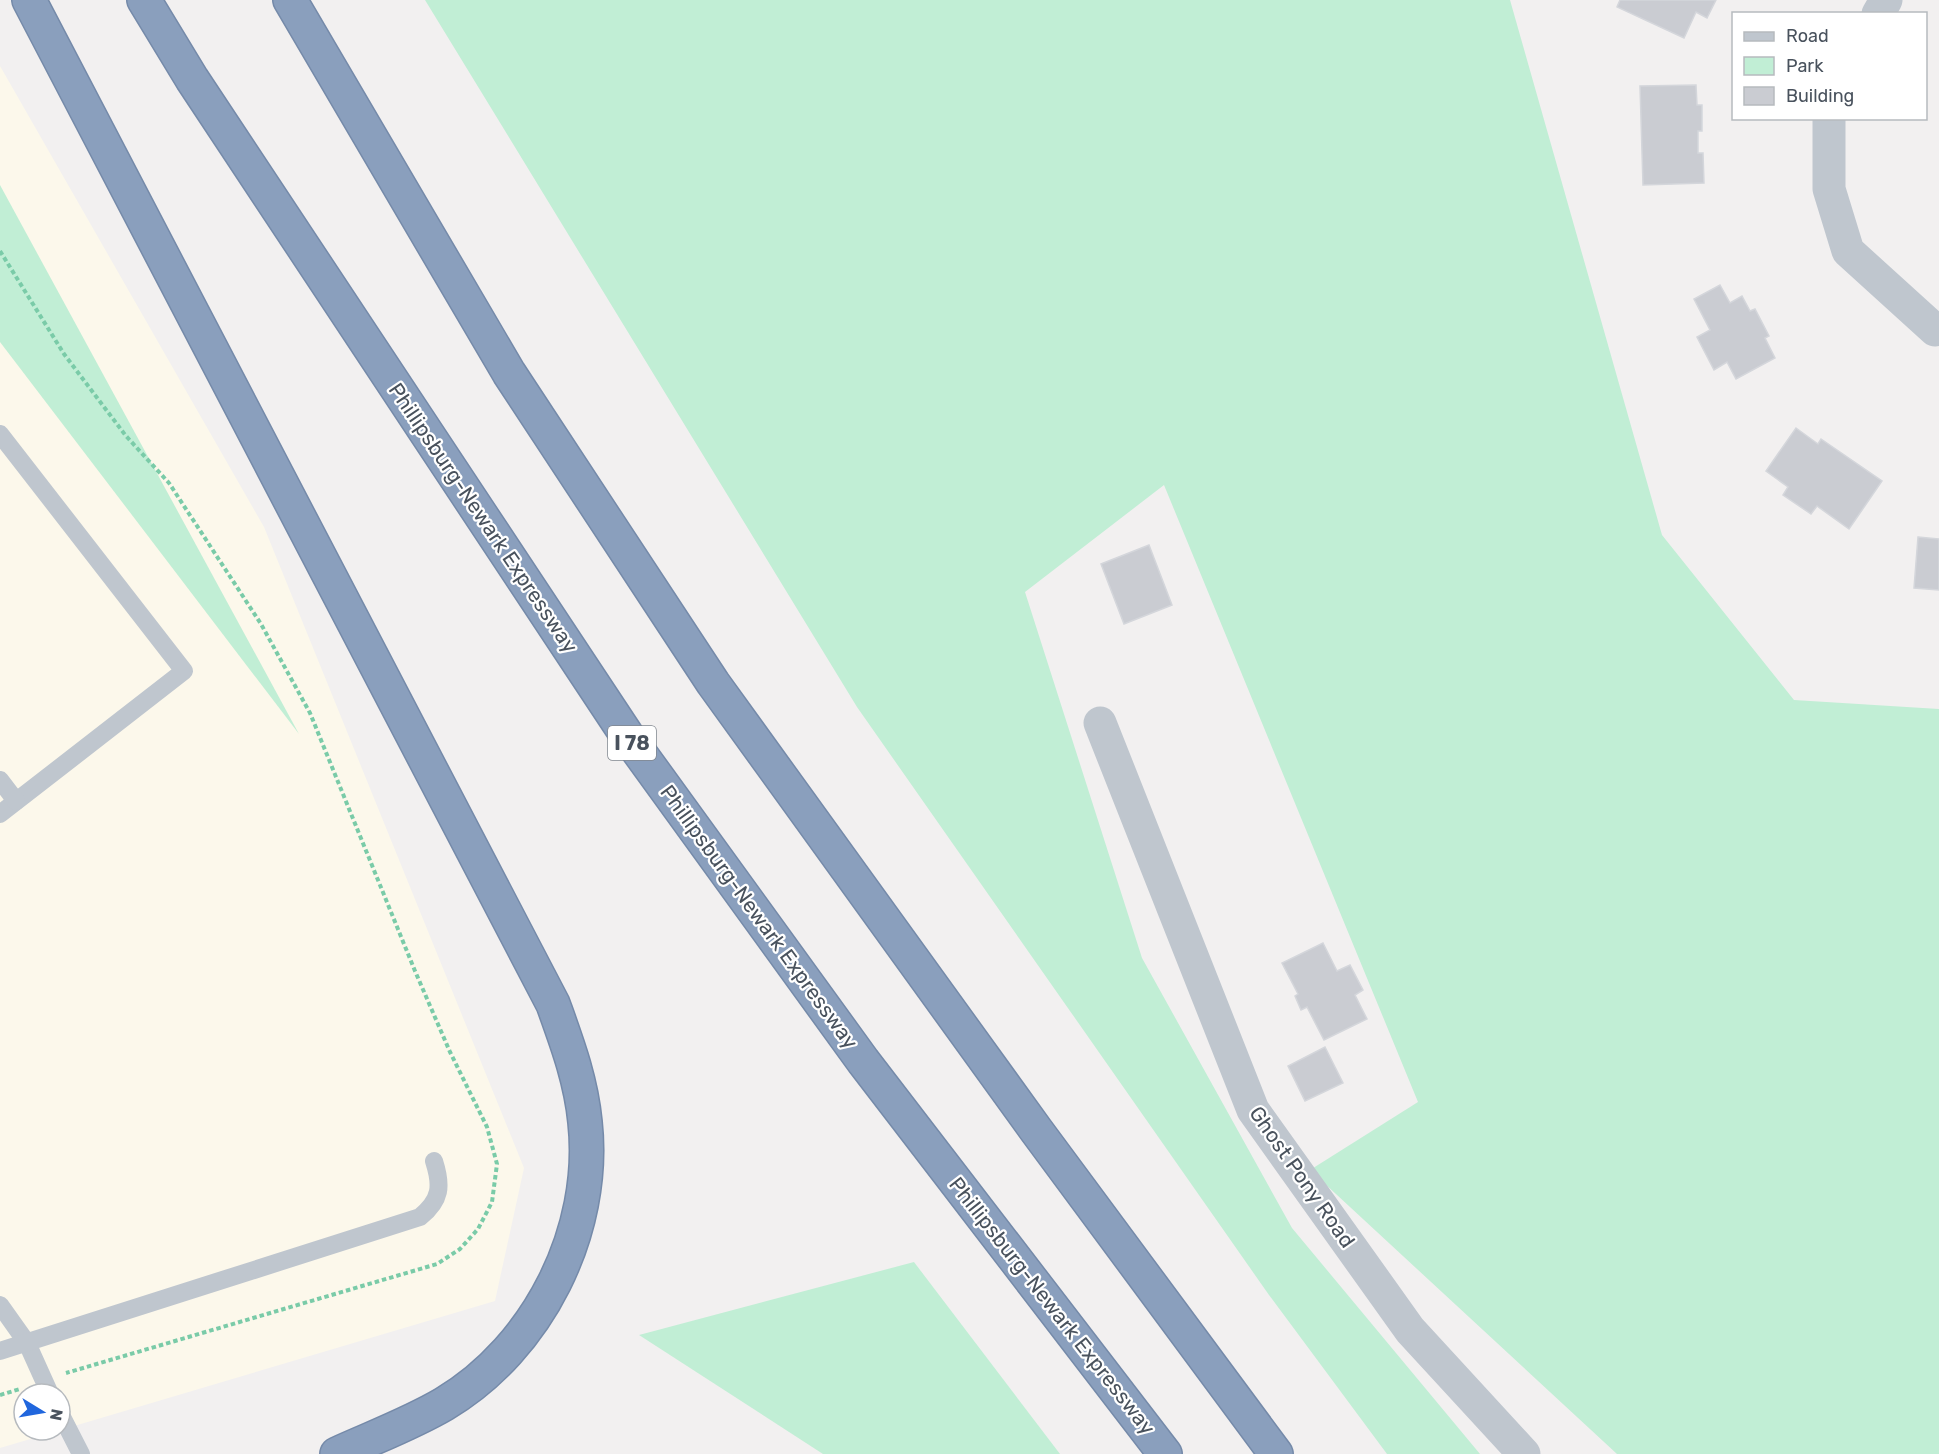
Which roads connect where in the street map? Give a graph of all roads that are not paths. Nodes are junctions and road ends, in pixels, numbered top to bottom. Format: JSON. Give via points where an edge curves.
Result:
{"nodes":[{"id":1,"x":29,"y":0,"type":"edge"},
{"id":2,"x":144,"y":0,"type":"edge"},
{"id":3,"x":290,"y":0,"type":"edge"},
{"id":4,"x":1829,"y":120,"type":"edge"},
{"id":5,"x":1935,"y":330,"type":"dead end"},
{"id":6,"x":0,"y":434,"type":"edge"},
{"id":7,"x":1100,"y":723,"type":"dead end"},
{"id":8,"x":0,"y":780,"type":"edge"},
{"id":9,"x":16,"y":801,"type":"junction"},
{"id":10,"x":0,"y":814,"type":"edge"},
{"id":11,"x":434,"y":1161,"type":"dead end"},
{"id":12,"x":0,"y":1305,"type":"edge"},
{"id":13,"x":27,"y":1343,"type":"junction"},
{"id":14,"x":0,"y":1351,"type":"edge"},
{"id":15,"x":44,"y":1382,"type":"edge"},
{"id":16,"x":72,"y":1436,"type":"edge"},
{"id":17,"x":81,"y":1454,"type":"edge"},
{"id":18,"x":337,"y":1454,"type":"edge"},
{"id":19,"x":1165,"y":1454,"type":"edge"},
{"id":20,"x":1276,"y":1454,"type":"edge"},
{"id":21,"x":1524,"y":1454,"type":"edge"}],
"edges":[{"from":1,"to":18,"type":"highway","via":[[553,1004],[577,1073],[585,1123],[585,1182],[574,1237],[525,1332],[485,1374],[444,1404]]},
{"from":2,"to":19,"type":"highway","name":"Phillipsburg-Newark Expressway","number":"I 78","via":[[192,79],[626,734],[863,1061]]},
{"from":3,"to":20,"type":"highway","via":[[509,373],[713,682],[1036,1130]]},
{"from":4,"to":5,"type":"street","via":[[1828,189],[1848,251]]},
{"from":6,"to":9,"type":"lane","via":[[184,671]]},
{"from":7,"to":21,"type":"street","name":"Ghost Pony Road","via":[[1253,1110],[1410,1330]]},
{"from":8,"to":9,"type":"lane"},
{"from":9,"to":10,"type":"lane"},
{"from":11,"to":13,"type":"lane","via":[[440,1193],[433,1207],[420,1216]]},
{"from":12,"to":13,"type":"lane"},
{"from":13,"to":14,"type":"lane"},
{"from":13,"to":15,"type":"lane"},
{"from":16,"to":17,"type":"lane"}]}
